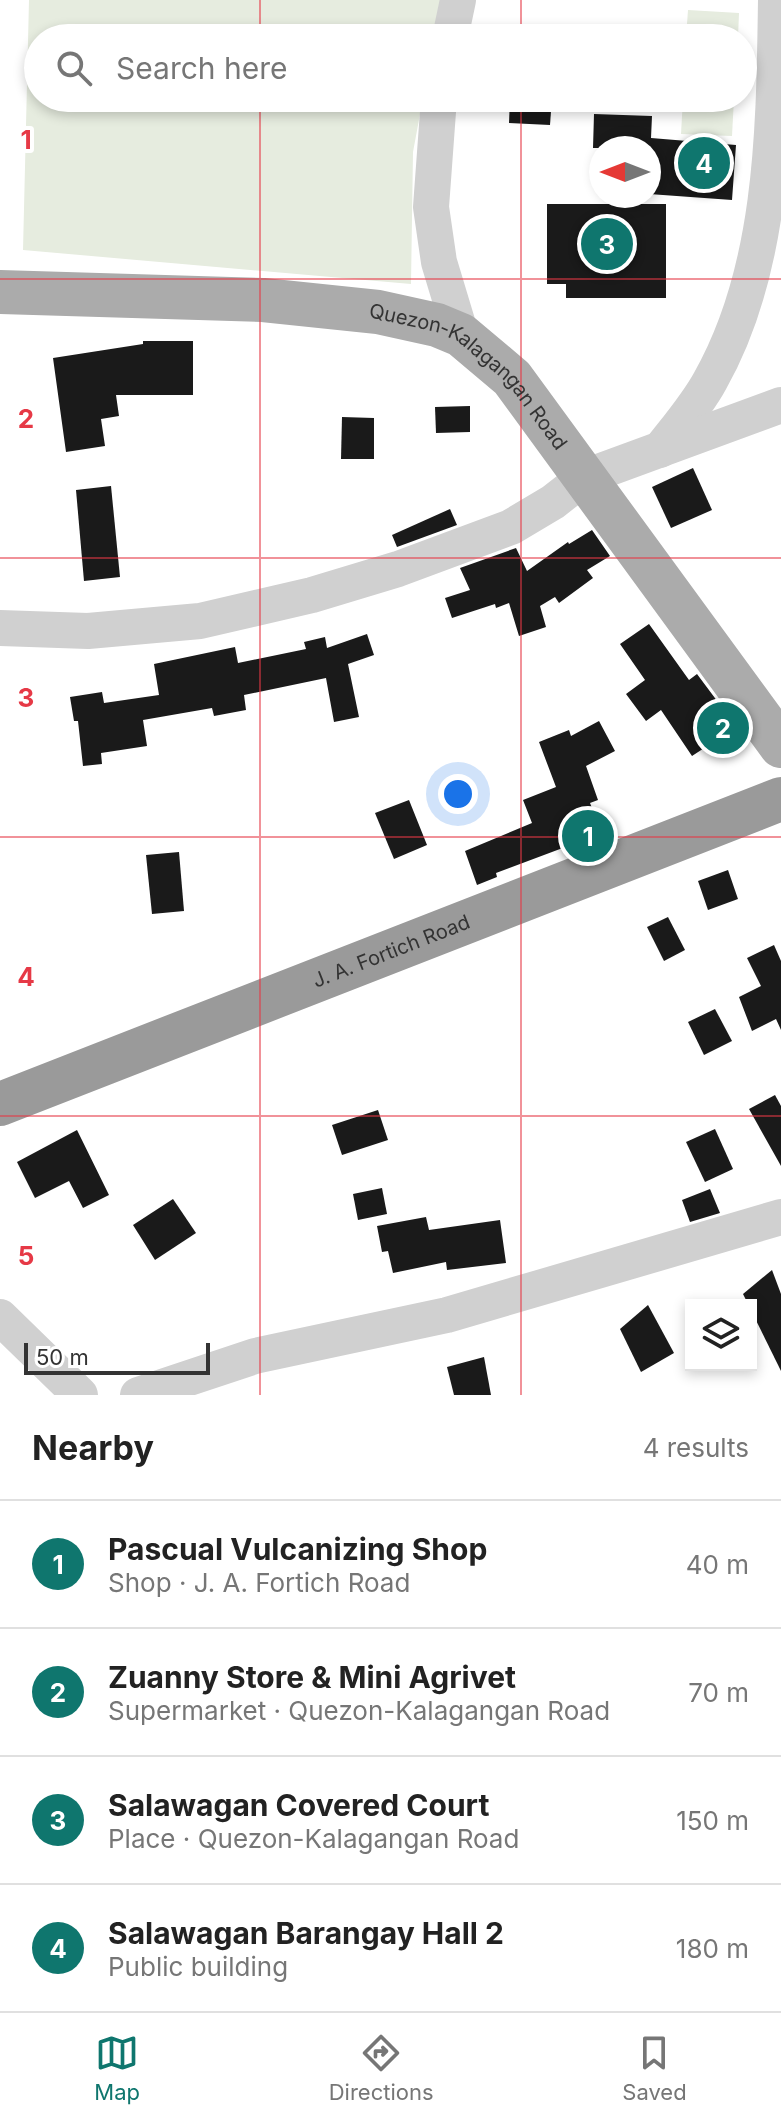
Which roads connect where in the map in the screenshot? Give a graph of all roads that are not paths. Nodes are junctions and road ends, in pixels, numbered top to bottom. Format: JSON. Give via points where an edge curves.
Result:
{"nodes":[{"id":1,"x":458,"y":0,"type":"edge"},
{"id":2,"x":776,"y":0,"type":"edge"},
{"id":3,"x":453,"y":24,"type":"edge"},
{"id":4,"x":438,"y":112,"type":"edge"},
{"id":5,"x":0,"y":292,"type":"edge"},
{"id":6,"x":461,"y":335,"type":"junction"},
{"id":7,"x":781,"y":405,"type":"edge"},
{"id":8,"x":660,"y":450,"type":"junction"},
{"id":9,"x":585,"y":477,"type":"junction"},
{"id":10,"x":0,"y":628,"type":"edge"},
{"id":11,"x":781,"y":746,"type":"edge"},
{"id":12,"x":781,"y":799,"type":"edge"},
{"id":13,"x":0,"y":1104,"type":"edge"},
{"id":14,"x":781,"y":1217,"type":"edge"},
{"id":15,"x":0,"y":1317,"type":"edge"},
{"id":16,"x":80,"y":1395,"type":"edge"},
{"id":17,"x":138,"y":1395,"type":"edge"}],
"edges":[{"from":1,"to":3,"type":"street"},
{"from":2,"to":8,"type":"street","via":[[762,229],[741,314],[710,382]]},
{"from":4,"to":6,"type":"street","via":[[431,207],[439,262]]},
{"from":5,"to":6,"type":"main road","name":"Quezon-Kalagangan Road","via":[[263,300],[378,312]]},
{"from":6,"to":9,"type":"main road","name":"Quezon-Kalagangan Road","via":[[512,378]]},
{"from":7,"to":8,"type":"street"},
{"from":8,"to":9,"type":"street"},
{"from":9,"to":10,"type":"street","via":[[511,527],[312,595],[200,621],[88,631]]},
{"from":9,"to":11,"type":"main road","name":"Quezon-Kalagangan Road"},
{"from":12,"to":13,"type":"highway","name":"J. A. Fortich Road"},
{"from":14,"to":17,"type":"street","via":[[447,1315],[255,1356]]},
{"from":15,"to":16,"type":"street"}]}
